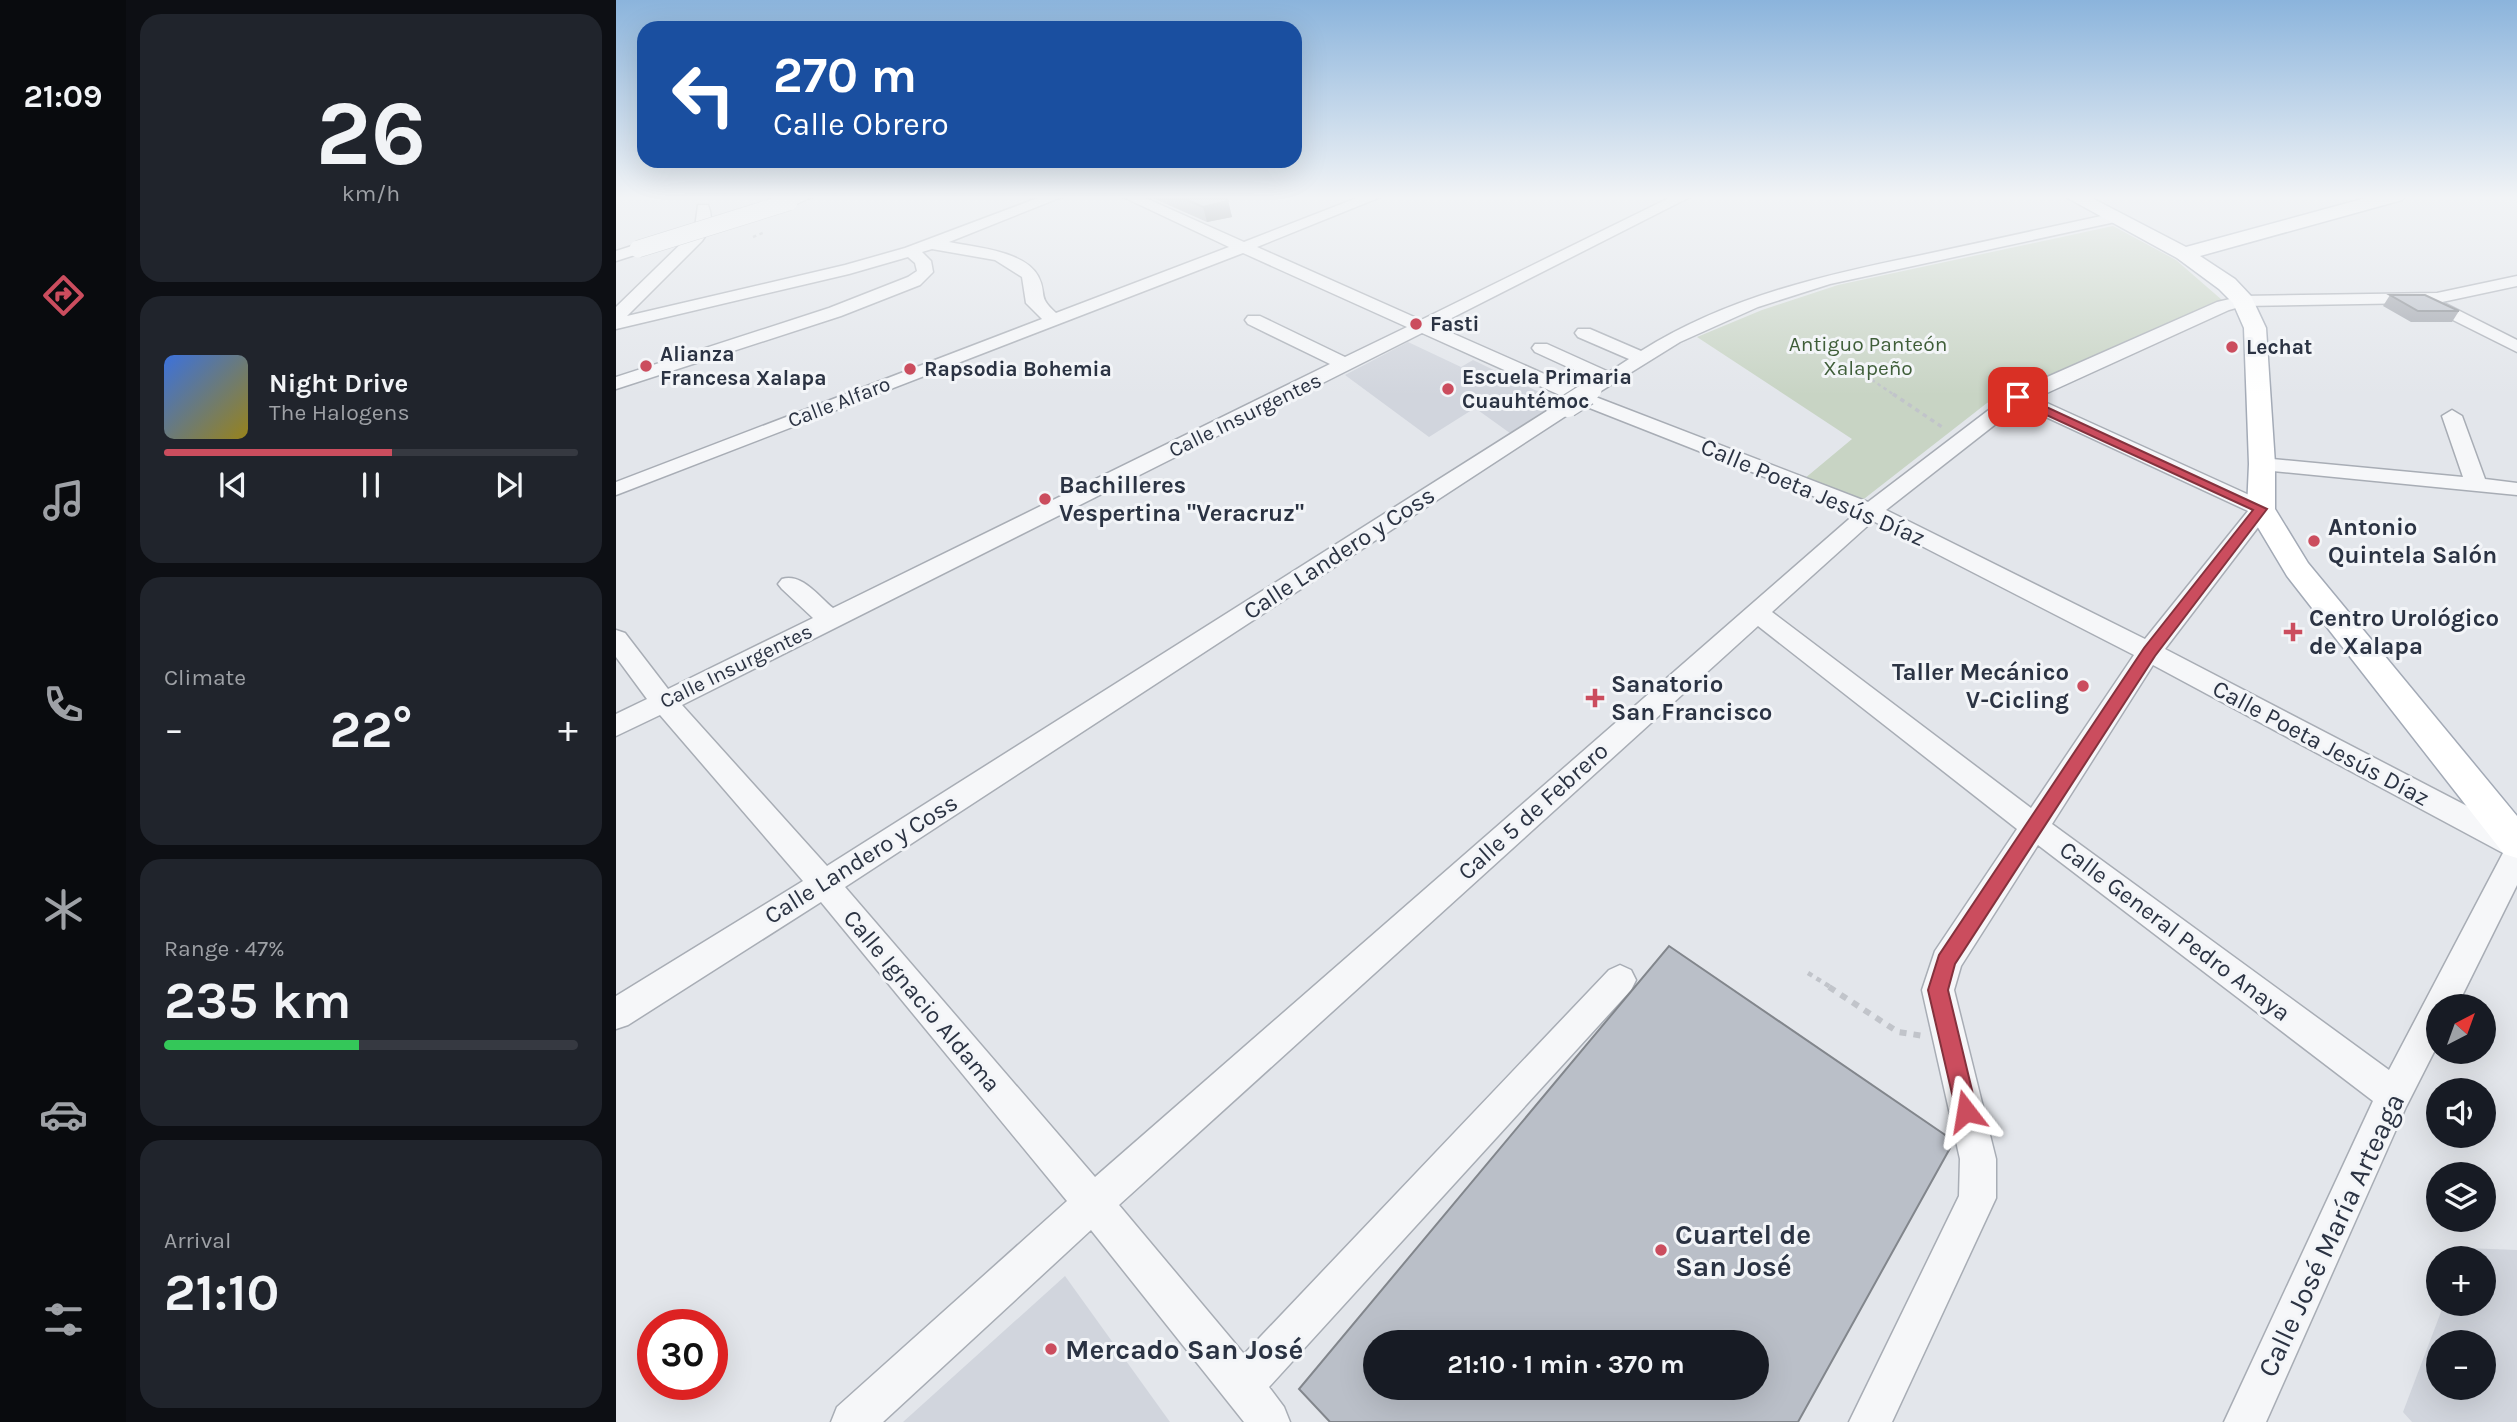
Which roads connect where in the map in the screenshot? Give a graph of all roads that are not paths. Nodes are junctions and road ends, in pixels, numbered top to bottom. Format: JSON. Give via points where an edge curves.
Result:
{"nodes":[{"id":1,"x":671,"y":262,"type":"edge"},
{"id":2,"x":872,"y":262,"type":"edge"},
{"id":3,"x":923,"y":262,"type":"edge"},
{"id":4,"x":1009,"y":262,"type":"edge"},
{"id":5,"x":1204,"y":262,"type":"edge"},
{"id":6,"x":1278,"y":262,"type":"edge"},
{"id":7,"x":1550,"y":262,"type":"edge"},
{"id":8,"x":1908,"y":262,"type":"edge"},
{"id":9,"x":2197,"y":262,"type":"edge"},
{"id":10,"x":2517,"y":281,"type":"edge"},
{"id":11,"x":2497,"y":286,"type":"junction"},
{"id":12,"x":2517,"y":294,"type":"edge"},
{"id":13,"x":2421,"y":298,"type":"junction"},
{"id":14,"x":2243,"y":301,"type":"junction"},
{"id":15,"x":616,"y":317,"type":"edge"},
{"id":16,"x":1254,"y":320,"type":"dead end"},
{"id":17,"x":1054,"y":321,"type":"junction"},
{"id":18,"x":616,"y":324,"type":"edge"},
{"id":19,"x":1423,"y":325,"type":"junction"},
{"id":20,"x":1584,"y":333,"type":"dead end"},
{"id":21,"x":2517,"y":347,"type":"edge"},
{"id":22,"x":1541,"y":348,"type":"dead end"},
{"id":23,"x":1643,"y":358,"type":"junction"},
{"id":24,"x":1346,"y":365,"type":"junction"},
{"id":25,"x":1610,"y":379,"type":"junction"},
{"id":26,"x":616,"y":383,"type":"edge"},
{"id":27,"x":1592,"y":390,"type":"joint"},
{"id":28,"x":2018,"y":397,"type":"junction"},
{"id":29,"x":1568,"y":406,"type":"joint"},
{"id":30,"x":2452,"y":416,"type":"dead end"},
{"id":31,"x":2262,"y":464,"type":"junction"},
{"id":32,"x":2476,"y":485,"type":"junction"},
{"id":33,"x":616,"y":489,"type":"edge"},
{"id":34,"x":2517,"y":489,"type":"edge"},
{"id":35,"x":2261,"y":509,"type":"junction"},
{"id":36,"x":1871,"y":511,"type":"junction"},
{"id":37,"x":790,"y":584,"type":"dead end"},
{"id":38,"x":1756,"y":612,"type":"junction"},
{"id":39,"x":831,"y":620,"type":"junction"},
{"id":40,"x":616,"y":639,"type":"edge"},
{"id":41,"x":2149,"y":652,"type":"junction"},
{"id":42,"x":663,"y":701,"type":"junction"},
{"id":43,"x":616,"y":726,"type":"edge"},
{"id":44,"x":2035,"y":827,"type":"junction"},
{"id":45,"x":2517,"y":844,"type":"edge"},
{"id":46,"x":2517,"y":855,"type":"edge"},
{"id":47,"x":824,"y":884,"type":"junction"},
{"id":48,"x":1620,"y":980,"type":"dead end"},
{"id":49,"x":2446,"y":994,"type":"edge"},
{"id":50,"x":616,"y":1014,"type":"edge"},
{"id":51,"x":2426,"y":1033,"type":"edge"},
{"id":52,"x":2394,"y":1095,"type":"junction"},
{"id":53,"x":1093,"y":1203,"type":"junction"},
{"id":54,"x":1243,"y":1385,"type":"junction"},
{"id":55,"x":852,"y":1422,"type":"edge"},
{"id":56,"x":1269,"y":1422,"type":"edge"},
{"id":57,"x":1870,"y":1422,"type":"edge"},
{"id":58,"x":2245,"y":1422,"type":"edge"}],
"edges":[{"from":1,"to":15,"type":"street"},
{"from":2,"to":18,"type":"street"},
{"from":3,"to":26,"type":"street","via":[[925,272],[914,281],[835,312]]},
{"from":4,"to":17,"type":"street","via":[[1029,274],[1035,303]]},
{"from":5,"to":17,"type":"street","name":"Calle Alfaro"},
{"from":6,"to":19,"type":"street","name":"Calle Poeta Jesús Díaz"},
{"from":7,"to":19,"type":"street","name":"Calle Insurgentes"},
{"from":8,"to":23,"type":"street","name":"Calle Landero y Coss","via":[[1826,280],[1752,303],[1690,329]]},
{"from":9,"to":14,"type":"main road"},
{"from":10,"to":11,"type":"street","name":"Calle 5 de Febrero"},
{"from":11,"to":12,"type":"street"},
{"from":11,"to":13,"type":"street","name":"Calle 5 de Febrero"},
{"from":13,"to":14,"type":"street","name":"Calle 5 de Febrero"},
{"from":13,"to":21,"type":"street"},
{"from":14,"to":28,"type":"street","name":"Calle 5 de Febrero"},
{"from":14,"to":31,"type":"main road","via":[[2255,328]]},
{"from":16,"to":24,"type":"street"},
{"from":17,"to":33,"type":"street","name":"Calle Alfaro"},
{"from":19,"to":24,"type":"street","name":"Calle Insurgentes"},
{"from":19,"to":36,"type":"street","name":"Calle Poeta Jesús Díaz","via":[[1589,401]]},
{"from":20,"to":23,"type":"street"},
{"from":22,"to":25,"type":"street"},
{"from":23,"to":25,"type":"street","name":"Calle Landero y Coss"},
{"from":24,"to":39,"type":"street","name":"Calle Insurgentes"},
{"from":25,"to":27,"type":"street","name":"Calle Landero y Coss"},
{"from":27,"to":29,"type":"street","name":"Calle Landero y Coss","bridge":true},
{"from":28,"to":35,"type":"street"},
{"from":28,"to":36,"type":"street","name":"Calle 5 de Febrero"},
{"from":29,"to":47,"type":"street","name":"Calle Landero y Coss"},
{"from":30,"to":32,"type":"street"},
{"from":31,"to":32,"type":"street"},
{"from":31,"to":35,"type":"main road"},
{"from":32,"to":34,"type":"street"},
{"from":35,"to":41,"type":"street"},
{"from":35,"to":45,"type":"main road","via":[[2297,569]]},
{"from":36,"to":38,"type":"street","name":"Calle 5 de Febrero"},
{"from":36,"to":41,"type":"street","name":"Calle Poeta Jesús Díaz"},
{"from":37,"to":39,"type":"street"},
{"from":38,"to":44,"type":"street","name":"Calle General Pedro Anaya"},
{"from":38,"to":53,"type":"street","name":"Calle 5 de Febrero"},
{"from":39,"to":42,"type":"street","name":"Calle Insurgentes"},
{"from":40,"to":42,"type":"street","name":"Calle Ignacio Aldama"},
{"from":41,"to":44,"type":"street"},
{"from":41,"to":45,"type":"street","name":"Calle Poeta Jesús Díaz"},
{"from":42,"to":43,"type":"street","name":"Calle Insurgentes"},
{"from":42,"to":47,"type":"street","name":"Calle Ignacio Aldama"},
{"from":44,"to":52,"type":"street","name":"Calle General Pedro Anaya"},
{"from":44,"to":57,"type":"street","via":[[1946,961],[1938,990],[1978,1159],[1977,1198]]},
{"from":46,"to":49,"type":"street","name":"Calle José María Arteaga"},
{"from":47,"to":50,"type":"street","name":"Calle Landero y Coss"},
{"from":47,"to":53,"type":"street","name":"Calle Ignacio Aldama"},
{"from":48,"to":54,"type":"street"},
{"from":51,"to":52,"type":"street","name":"Calle José María Arteaga"},
{"from":52,"to":58,"type":"street","name":"Calle José María Arteaga"},
{"from":53,"to":54,"type":"street"},
{"from":53,"to":55,"type":"street","name":"Calle 5 de Febrero"},
{"from":54,"to":56,"type":"street"}]}
